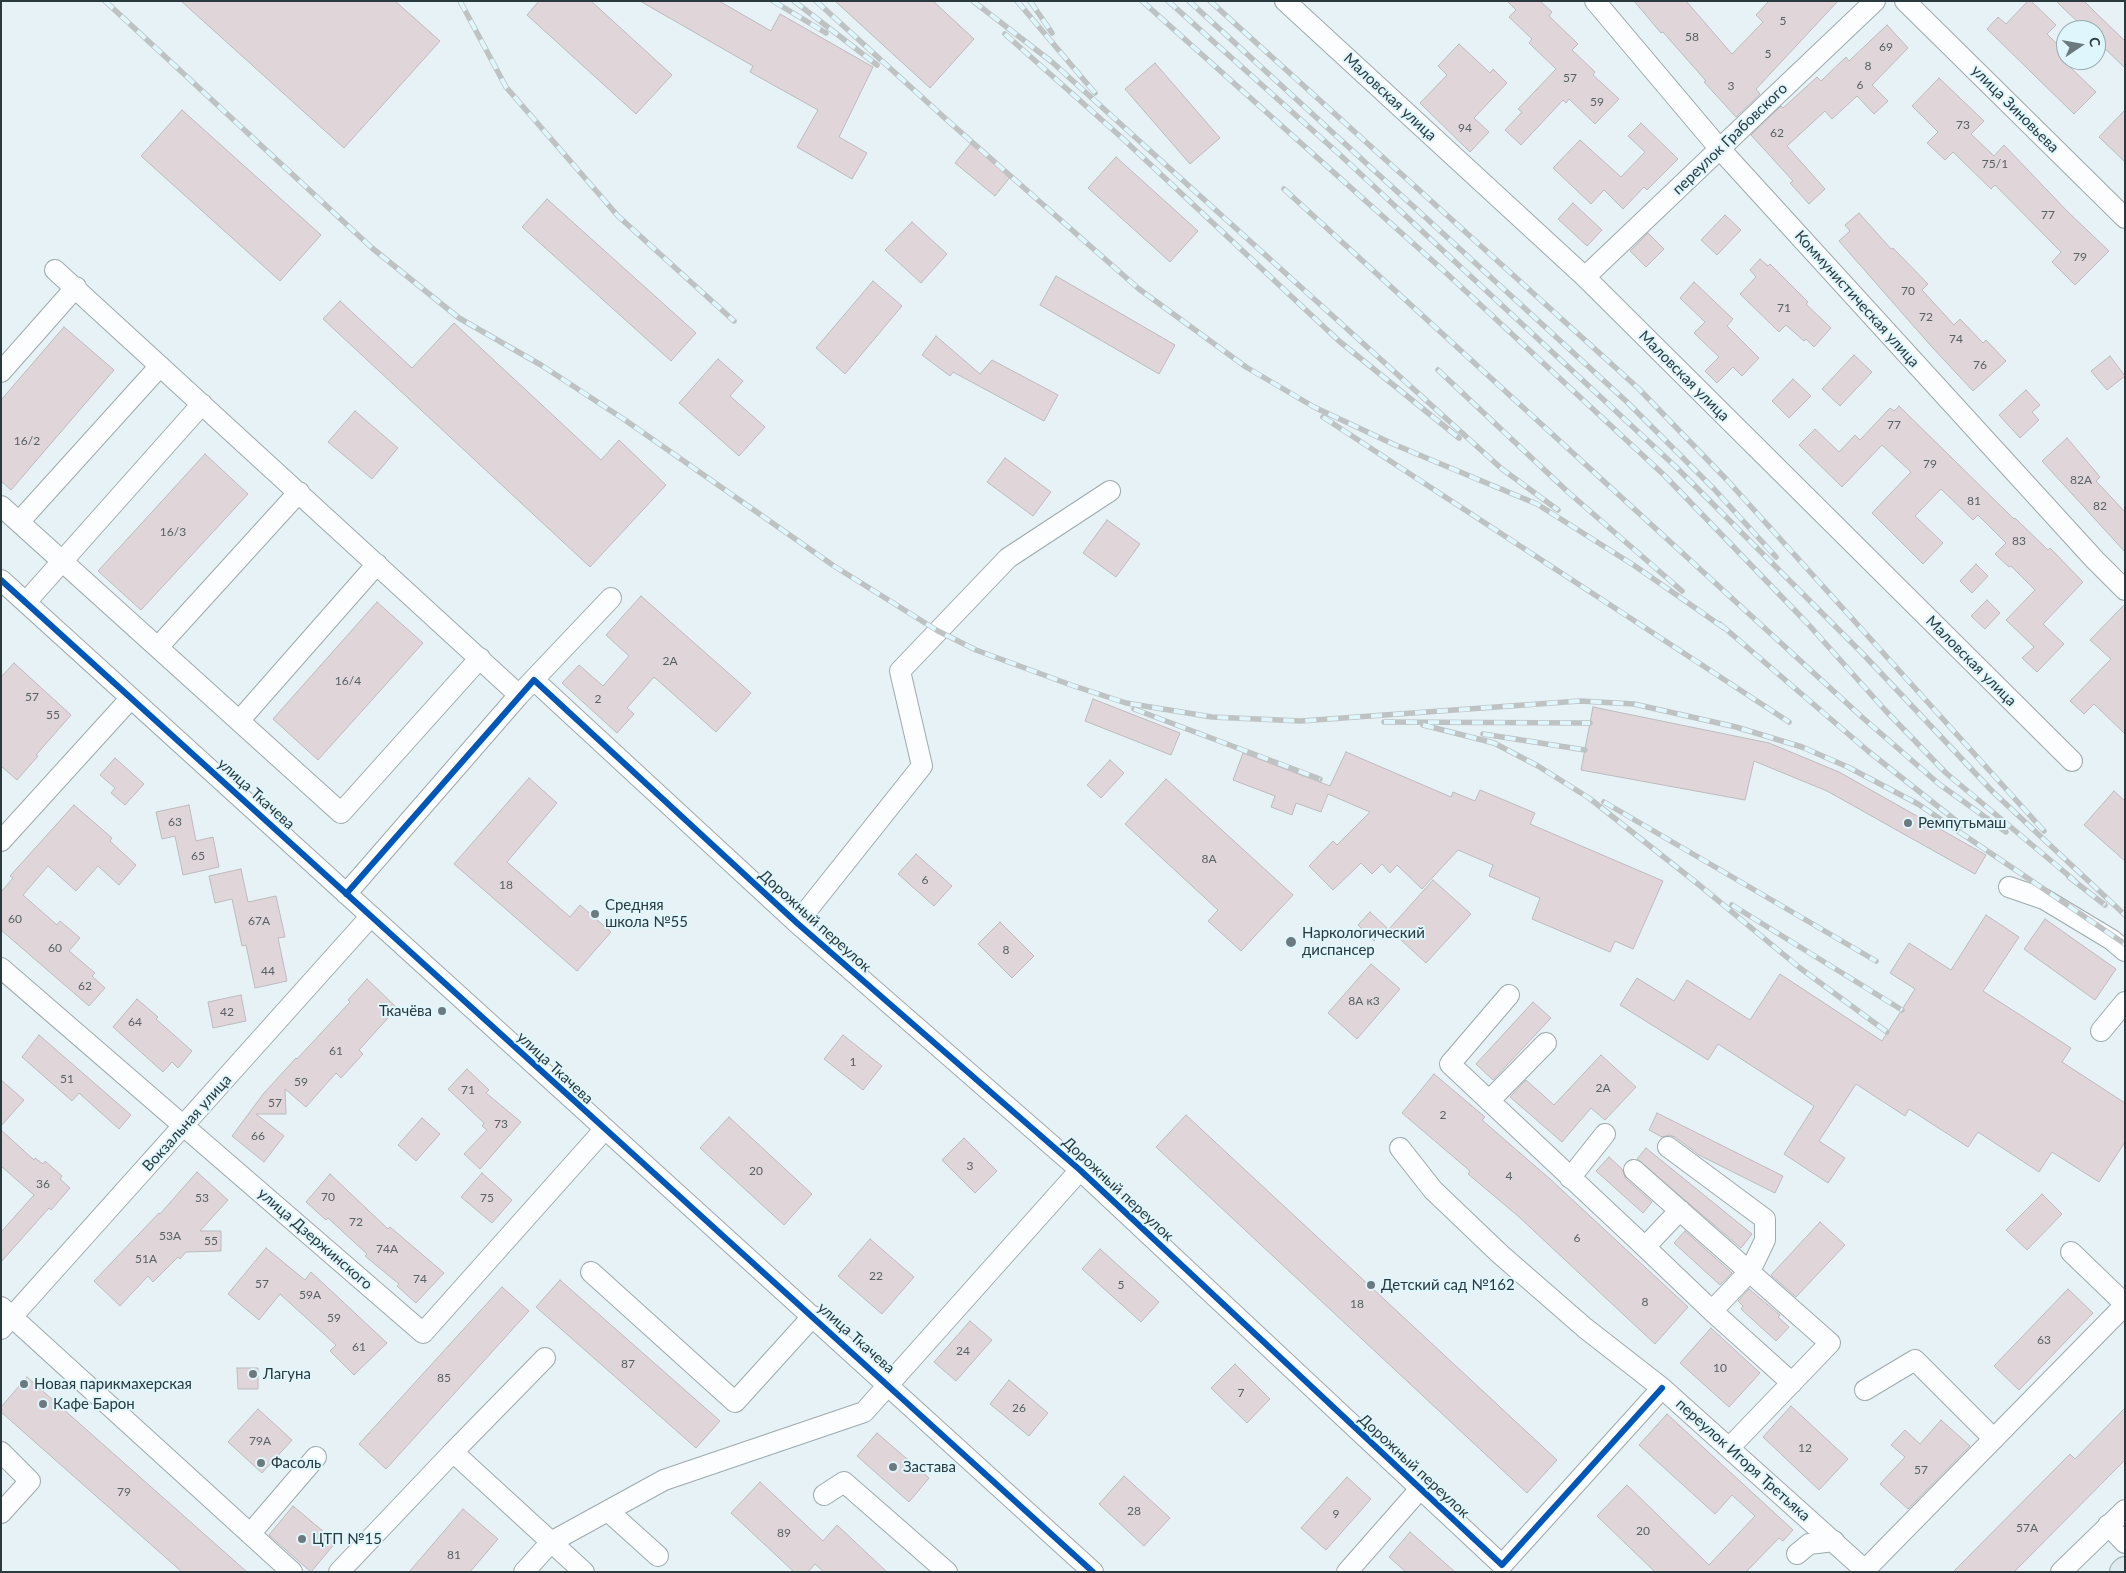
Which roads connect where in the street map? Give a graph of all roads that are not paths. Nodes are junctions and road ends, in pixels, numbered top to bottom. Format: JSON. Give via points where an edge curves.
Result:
{"nodes":[{"id":1,"x":1285,"y":1,"type":"edge"},
{"id":2,"x":1596,"y":1,"type":"edge"},
{"id":3,"x":1875,"y":1,"type":"edge"},
{"id":4,"x":1905,"y":1,"type":"edge"},
{"id":5,"x":1719,"y":148,"type":"junction"},
{"id":6,"x":2125,"y":218,"type":"edge"},
{"id":7,"x":55,"y":270,"type":"dead end"},
{"id":8,"x":1585,"y":277,"type":"junction"},
{"id":9,"x":76,"y":288,"type":"junction"},
{"id":10,"x":160,"y":366,"type":"junction"},
{"id":11,"x":1,"y":372,"type":"edge"},
{"id":12,"x":202,"y":404,"type":"junction"},
{"id":13,"x":299,"y":492,"type":"junction"},
{"id":14,"x":1110,"y":492,"type":"dead end"},
{"id":15,"x":1,"y":506,"type":"edge"},
{"id":16,"x":19,"y":522,"type":"junction"},
{"id":17,"x":62,"y":561,"type":"junction"},
{"id":18,"x":377,"y":564,"type":"junction"},
{"id":19,"x":1,"y":580,"type":"edge"},
{"id":20,"x":2125,"y":590,"type":"edge"},
{"id":21,"x":610,"y":598,"type":"dead end"},
{"id":22,"x":26,"y":602,"type":"junction"},
{"id":23,"x":158,"y":647,"type":"junction"},
{"id":24,"x":480,"y":658,"type":"junction"},
{"id":25,"x":534,"y":680,"type":"junction"},
{"id":26,"x":519,"y":695,"type":"junction"},
{"id":27,"x":131,"y":698,"type":"junction"},
{"id":28,"x":239,"y":721,"type":"junction"},
{"id":29,"x":2072,"y":761,"type":"dead end"},
{"id":30,"x":1,"y":840,"type":"edge"},
{"id":31,"x":2009,"y":887,"type":"dead end"},
{"id":32,"x":346,"y":894,"type":"junction"},
{"id":33,"x":371,"y":916,"type":"junction"},
{"id":34,"x":797,"y":924,"type":"junction"},
{"id":35,"x":2125,"y":951,"type":"edge"},
{"id":36,"x":1,"y":968,"type":"edge"},
{"id":37,"x":1509,"y":995,"type":"dead end"},
{"id":38,"x":2125,"y":1002,"type":"edge"},
{"id":39,"x":2101,"y":1031,"type":"dead end"},
{"id":40,"x":1546,"y":1043,"type":"dead end"},
{"id":41,"x":1489,"y":1101,"type":"junction"},
{"id":42,"x":185,"y":1125,"type":"junction"},
{"id":43,"x":604,"y":1130,"type":"junction"},
{"id":44,"x":1605,"y":1134,"type":"dead end"},
{"id":45,"x":1668,"y":1147,"type":"dead end"},
{"id":46,"x":1400,"y":1148,"type":"dead end"},
{"id":47,"x":1080,"y":1170,"type":"junction"},
{"id":48,"x":1634,"y":1170,"type":"dead end"},
{"id":49,"x":1570,"y":1178,"type":"junction"},
{"id":50,"x":1680,"y":1210,"type":"junction"},
{"id":51,"x":1646,"y":1247,"type":"junction"},
{"id":52,"x":2071,"y":1252,"type":"dead end"},
{"id":53,"x":1750,"y":1271,"type":"junction"},
{"id":54,"x":591,"y":1272,"type":"dead end"},
{"id":55,"x":2125,"y":1305,"type":"edge"},
{"id":56,"x":1712,"y":1311,"type":"junction"},
{"id":57,"x":813,"y":1316,"type":"junction"},
{"id":58,"x":5,"y":1318,"type":"edge"},
{"id":59,"x":545,"y":1358,"type":"dead end"},
{"id":60,"x":1792,"y":1383,"type":"junction"},
{"id":61,"x":888,"y":1385,"type":"junction"},
{"id":62,"x":1662,"y":1388,"type":"junction"},
{"id":63,"x":1865,"y":1390,"type":"dead end"},
{"id":64,"x":1994,"y":1439,"type":"junction"},
{"id":65,"x":1730,"y":1448,"type":"junction"},
{"id":66,"x":1,"y":1452,"type":"edge"},
{"id":67,"x":453,"y":1452,"type":"junction"},
{"id":68,"x":316,"y":1456,"type":"dead end"},
{"id":69,"x":1420,"y":1489,"type":"junction"},
{"id":70,"x":824,"y":1495,"type":"dead end"},
{"id":71,"x":2125,"y":1510,"type":"edge"},
{"id":72,"x":608,"y":1511,"type":"junction"},
{"id":73,"x":1,"y":1513,"type":"edge"},
{"id":74,"x":2108,"y":1526,"type":"junction"},
{"id":75,"x":250,"y":1534,"type":"junction"},
{"id":76,"x":1834,"y":1541,"type":"junction"},
{"id":77,"x":551,"y":1542,"type":"junction"},
{"id":78,"x":2125,"y":1542,"type":"edge"},
{"id":79,"x":1797,"y":1554,"type":"dead end"},
{"id":80,"x":658,"y":1556,"type":"dead end"},
{"id":81,"x":1083,"y":1568,"type":"edge"},
{"id":82,"x":1506,"y":1568,"type":"edge"},
{"id":83,"x":1866,"y":1571,"type":"edge"},
{"id":84,"x":292,"y":1572,"type":"edge"},
{"id":85,"x":339,"y":1572,"type":"edge"},
{"id":86,"x":524,"y":1572,"type":"edge"},
{"id":87,"x":584,"y":1572,"type":"edge"},
{"id":88,"x":947,"y":1572,"type":"edge"},
{"id":89,"x":1347,"y":1572,"type":"edge"},
{"id":90,"x":2061,"y":1572,"type":"edge"}],
"edges":[{"from":1,"to":8,"type":"street","name":"Маловская улица"},
{"from":2,"to":5,"type":"street","name":"Коммунистическая улица"},
{"from":3,"to":5,"type":"street","name":"переулок Грабовского"},
{"from":4,"to":6,"type":"street","name":"улица Зиновьева"},
{"from":5,"to":8,"type":"street","name":"переулок Грабовского"},
{"from":5,"to":20,"type":"street","name":"Коммунистическая улица"},
{"from":7,"to":9,"type":"street"},
{"from":8,"to":29,"type":"street","name":"Маловская улица"},
{"from":9,"to":10,"type":"street"},
{"from":9,"to":11,"type":"street"},
{"from":10,"to":12,"type":"street"},
{"from":10,"to":16,"type":"street"},
{"from":12,"to":13,"type":"street"},
{"from":12,"to":17,"type":"street"},
{"from":13,"to":18,"type":"street"},
{"from":13,"to":23,"type":"street"},
{"from":14,"to":34,"type":"street","via":[[1008,558],[900,671],[922,766]]},
{"from":15,"to":16,"type":"street"},
{"from":16,"to":17,"type":"street"},
{"from":17,"to":22,"type":"street"},
{"from":17,"to":23,"type":"street"},
{"from":18,"to":24,"type":"street"},
{"from":18,"to":28,"type":"street"},
{"from":19,"to":22,"type":"street","name":"улица Ткачева"},
{"from":21,"to":25,"type":"street"},
{"from":22,"to":27,"type":"street","name":"улица Ткачева"},
{"from":23,"to":28,"type":"street"},
{"from":24,"to":26,"type":"street"},
{"from":24,"to":28,"type":"street","via":[[341,812]]},
{"from":25,"to":26,"type":"street"},
{"from":25,"to":34,"type":"street","name":"Дорожный переулок"},
{"from":26,"to":32,"type":"street"},
{"from":27,"to":30,"type":"street"},
{"from":27,"to":32,"type":"street","name":"улица Ткачева"},
{"from":31,"to":35,"type":"street","via":[[2044,899]]},
{"from":32,"to":33,"type":"street","name":"улица Ткачева"},
{"from":33,"to":42,"type":"street","name":"Вокзальная улица"},
{"from":33,"to":43,"type":"street","name":"улица Ткачева"},
{"from":34,"to":47,"type":"street","name":"Дорожный переулок"},
{"from":36,"to":42,"type":"street","name":"улица Дзержинского"},
{"from":37,"to":41,"type":"street","via":[[1450,1064]]},
{"from":38,"to":39,"type":"street"},
{"from":40,"to":41,"type":"street"},
{"from":41,"to":49,"type":"street"},
{"from":42,"to":43,"type":"street","name":"улица Дзержинского","via":[[423,1333]]},
{"from":42,"to":58,"type":"street","name":"Вокзальная улица"},
{"from":43,"to":57,"type":"street","name":"улица Ткачева"},
{"from":44,"to":49,"type":"street"},
{"from":45,"to":53,"type":"street","via":[[1764,1218],[1765,1240]]},
{"from":46,"to":62,"type":"street","name":"переулок Игоря Третьяка","via":[[1433,1190],[1500,1254],[1585,1328]]},
{"from":47,"to":61,"type":"street"},
{"from":47,"to":69,"type":"street","name":"Дорожный переулок"},
{"from":48,"to":50,"type":"street"},
{"from":49,"to":51,"type":"street"},
{"from":50,"to":51,"type":"street"},
{"from":50,"to":53,"type":"street"},
{"from":51,"to":56,"type":"street"},
{"from":52,"to":55,"type":"street"},
{"from":53,"to":56,"type":"street"},
{"from":53,"to":60,"type":"street","via":[[1830,1343]]},
{"from":54,"to":57,"type":"street","via":[[735,1402]]},
{"from":55,"to":64,"type":"street"},
{"from":56,"to":60,"type":"street"},
{"from":57,"to":61,"type":"street","name":"улица Ткачева"},
{"from":58,"to":75,"type":"street"},
{"from":59,"to":67,"type":"street"},
{"from":60,"to":65,"type":"street"},
{"from":61,"to":72,"type":"street","via":[[864,1412],[664,1480]]},
{"from":61,"to":81,"type":"street","name":"улица Ткачева"},
{"from":62,"to":65,"type":"street","name":"переулок Игоря Третьяка"},
{"from":62,"to":82,"type":"street","name":"Дорожный переулок"},
{"from":63,"to":64,"type":"street","via":[[1915,1360]]},
{"from":64,"to":83,"type":"street"},
{"from":65,"to":76,"type":"street","name":"переулок Игоря Третьяка"},
{"from":66,"to":73,"type":"street","via":[[30,1480]]},
{"from":67,"to":77,"type":"street"},
{"from":67,"to":85,"type":"street"},
{"from":68,"to":75,"type":"street"},
{"from":69,"to":82,"type":"street","name":"Дорожный переулок"},
{"from":69,"to":89,"type":"street"},
{"from":70,"to":88,"type":"street","via":[[844,1482]]},
{"from":71,"to":74,"type":"street"},
{"from":72,"to":77,"type":"street"},
{"from":72,"to":80,"type":"street"},
{"from":74,"to":78,"type":"street"},
{"from":74,"to":90,"type":"street"},
{"from":75,"to":84,"type":"street"},
{"from":76,"to":79,"type":"street","via":[[1808,1544]]},
{"from":76,"to":83,"type":"street","name":"переулок Игоря Третьяка"},
{"from":77,"to":86,"type":"street"},
{"from":77,"to":87,"type":"street"}]}
